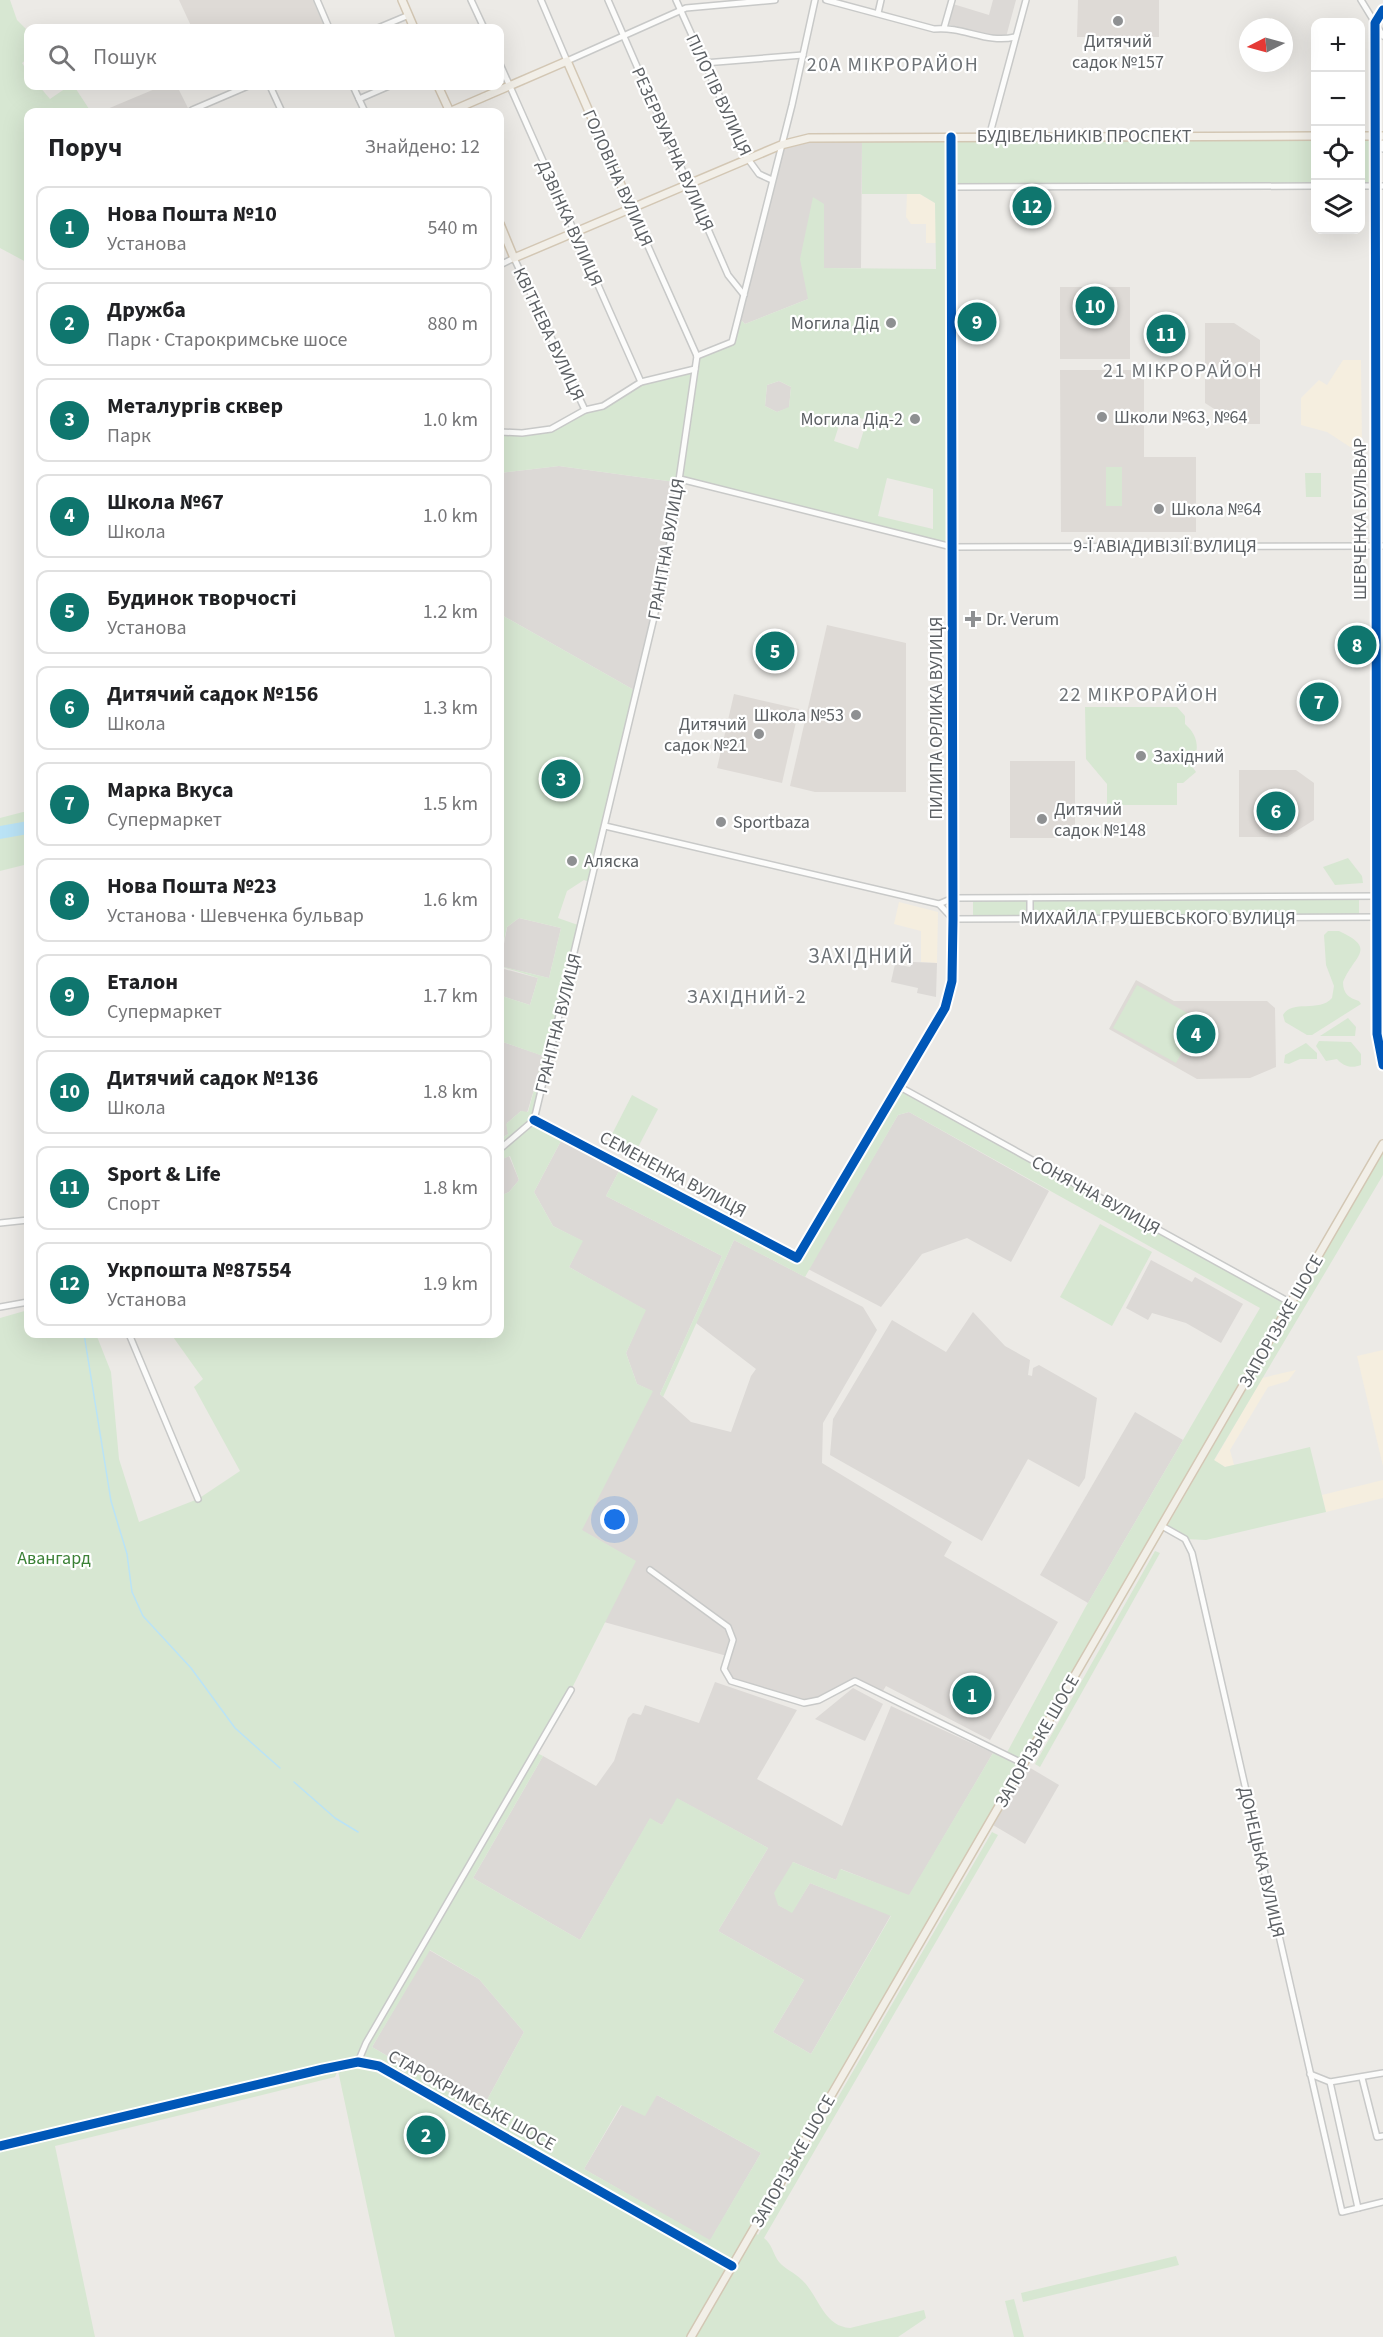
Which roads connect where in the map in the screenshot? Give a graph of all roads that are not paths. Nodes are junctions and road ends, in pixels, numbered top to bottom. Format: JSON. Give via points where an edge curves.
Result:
{"nodes":[{"id":1,"x":317,"y":0,"type":"edge"},
{"id":2,"x":402,"y":0,"type":"edge"},
{"id":3,"x":471,"y":0,"type":"edge"},
{"id":4,"x":541,"y":0,"type":"edge"},
{"id":5,"x":608,"y":0,"type":"edge"},
{"id":6,"x":676,"y":0,"type":"edge"},
{"id":7,"x":687,"y":0,"type":"edge"},
{"id":8,"x":776,"y":0,"type":"edge"},
{"id":9,"x":815,"y":0,"type":"edge"},
{"id":10,"x":826,"y":0,"type":"edge"},
{"id":11,"x":881,"y":0,"type":"edge"},
{"id":12,"x":952,"y":0,"type":"edge"},
{"id":13,"x":1026,"y":0,"type":"edge"},
{"id":14,"x":754,"y":1,"type":"edge"},
{"id":15,"x":1361,"y":1,"type":"edge"},
{"id":16,"x":739,"y":2,"type":"edge"},
{"id":17,"x":683,"y":9,"type":"junction"},
{"id":18,"x":1383,"y":10,"type":"edge"},
{"id":19,"x":878,"y":13,"type":"junction"},
{"id":20,"x":409,"y":15,"type":"junction"},
{"id":21,"x":1375,"y":23,"type":"junction"},
{"id":22,"x":327,"y":24,"type":"edge"},
{"id":23,"x":388,"y":24,"type":"edge"},
{"id":24,"x":412,"y":24,"type":"edge"},
{"id":25,"x":482,"y":24,"type":"edge"},
{"id":26,"x":944,"y":28,"type":"junction"},
{"id":27,"x":624,"y":35,"type":"junction"},
{"id":28,"x":1383,"y":36,"type":"edge"},
{"id":29,"x":1016,"y":37,"type":"junction"},
{"id":30,"x":803,"y":55,"type":"junction"},
{"id":31,"x":567,"y":61,"type":"junction"},
{"id":32,"x":704,"y":63,"type":"junction"},
{"id":33,"x":504,"y":74,"type":"edge"},
{"id":34,"x":509,"y":86,"type":"junction"},
{"id":35,"x":504,"y":88,"type":"edge"},
{"id":36,"x":239,"y":90,"type":"edge"},
{"id":37,"x":272,"y":90,"type":"edge"},
{"id":38,"x":355,"y":90,"type":"edge"},
{"id":39,"x":380,"y":90,"type":"edge"},
{"id":40,"x":440,"y":90,"type":"edge"},
{"id":41,"x":500,"y":90,"type":"edge"},
{"id":42,"x":359,"y":99,"type":"junction"},
{"id":43,"x":200,"y":108,"type":"edge"},
{"id":44,"x":280,"y":108,"type":"edge"},
{"id":45,"x":362,"y":108,"type":"edge"},
{"id":46,"x":447,"y":108,"type":"edge"},
{"id":47,"x":458,"y":108,"type":"edge"},
{"id":48,"x":989,"y":136,"type":"junction"},
{"id":49,"x":1311,"y":136,"type":"edge"},
{"id":50,"x":1379,"y":136,"type":"edge"},
{"id":51,"x":951,"y":137,"type":"junction"},
{"id":52,"x":1383,"y":143,"type":"edge"},
{"id":53,"x":781,"y":145,"type":"junction"},
{"id":54,"x":1383,"y":149,"type":"edge"},
{"id":55,"x":748,"y":159,"type":"junction"},
{"id":56,"x":772,"y":180,"type":"junction"},
{"id":57,"x":688,"y":184,"type":"junction"},
{"id":58,"x":1311,"y":186,"type":"edge"},
{"id":59,"x":1365,"y":186,"type":"edge"},
{"id":60,"x":1375,"y":186,"type":"junction"},
{"id":61,"x":1383,"y":186,"type":"edge"},
{"id":62,"x":951,"y":187,"type":"junction"},
{"id":63,"x":631,"y":208,"type":"junction"},
{"id":64,"x":574,"y":232,"type":"junction"},
{"id":65,"x":504,"y":234,"type":"edge"},
{"id":66,"x":514,"y":258,"type":"junction"},
{"id":67,"x":504,"y":263,"type":"edge"},
{"id":68,"x":744,"y":295,"type":"junction"},
{"id":69,"x":697,"y":356,"type":"junction"},
{"id":70,"x":695,"y":369,"type":"junction"},
{"id":71,"x":641,"y":382,"type":"junction"},
{"id":72,"x":585,"y":410,"type":"junction"},
{"id":73,"x":504,"y":432,"type":"edge"},
{"id":74,"x":1380,"y":453,"type":"edge"},
{"id":75,"x":680,"y":479,"type":"junction"},
{"id":76,"x":1380,"y":546,"type":"edge"},
{"id":77,"x":952,"y":547,"type":"junction"},
{"id":78,"x":1380,"y":638,"type":"edge"},
{"id":79,"x":605,"y":826,"type":"junction"},
{"id":80,"x":1380,"y":897,"type":"edge"},
{"id":81,"x":953,"y":898,"type":"junction"},
{"id":82,"x":1030,"y":898,"type":"junction"},
{"id":83,"x":939,"y":904,"type":"junction"},
{"id":84,"x":1380,"y":917,"type":"edge"},
{"id":85,"x":953,"y":919,"type":"junction"},
{"id":86,"x":1030,"y":919,"type":"junction"},
{"id":87,"x":1383,"y":1065,"type":"edge"},
{"id":88,"x":900,"y":1087,"type":"junction"},
{"id":89,"x":534,"y":1120,"type":"junction"},
{"id":90,"x":1383,"y":1144,"type":"edge"},
{"id":91,"x":504,"y":1146,"type":"edge"},
{"id":92,"x":24,"y":1220,"type":"edge"},
{"id":93,"x":0,"y":1223,"type":"edge"},
{"id":94,"x":797,"y":1258,"type":"joint"},
{"id":95,"x":24,"y":1303,"type":"edge"},
{"id":96,"x":1292,"y":1303,"type":"junction"},
{"id":97,"x":0,"y":1307,"type":"edge"},
{"id":98,"x":131,"y":1338,"type":"edge"},
{"id":99,"x":198,"y":1499,"type":"dead end"},
{"id":100,"x":1162,"y":1526,"type":"junction"},
{"id":101,"x":650,"y":1570,"type":"dead end"},
{"id":102,"x":571,"y":1690,"type":"dead end"},
{"id":103,"x":1024,"y":1764,"type":"junction"},
{"id":104,"x":358,"y":2062,"type":"junction"},
{"id":105,"x":1383,"y":2073,"type":"edge"},
{"id":106,"x":1310,"y":2074,"type":"junction"},
{"id":107,"x":1362,"y":2078,"type":"junction"},
{"id":108,"x":1330,"y":2082,"type":"junction"},
{"id":109,"x":1380,"y":2136,"type":"edge"},
{"id":110,"x":0,"y":2146,"type":"edge"},
{"id":111,"x":1383,"y":2202,"type":"edge"},
{"id":112,"x":1359,"y":2208,"type":"junction"},
{"id":113,"x":732,"y":2266,"type":"junction"},
{"id":114,"x":691,"y":2337,"type":"edge"}],
"edges":[{"from":1,"to":22,"type":"street"},
{"from":2,"to":20,"type":"main road"},
{"from":3,"to":25,"type":"street"},
{"from":4,"to":31,"type":"street","name":"ГОЛОВІНА ВУЛИЦЯ"},
{"from":5,"to":27,"type":"street","name":"РЕЗЕРВУАРНА ВУЛИЦЯ"},
{"from":6,"to":17,"type":"street","name":"ПІЛОТІВ ВУЛИЦЯ"},
{"from":7,"to":17,"type":"street"},
{"from":8,"to":14,"type":"street"},
{"from":9,"to":30,"type":"street"},
{"from":10,"to":19,"type":"street"},
{"from":11,"to":19,"type":"street"},
{"from":12,"to":26,"type":"street"},
{"from":13,"to":29,"type":"street"},
{"from":14,"to":16,"type":"street"},
{"from":15,"to":21,"type":"street"},
{"from":16,"to":17,"type":"street"},
{"from":17,"to":27,"type":"street"},
{"from":17,"to":32,"type":"street","name":"ПІЛОТІВ ВУЛИЦЯ"},
{"from":18,"to":21,"type":"street"},
{"from":19,"to":26,"type":"street","via":[[934,29]]},
{"from":20,"to":23,"type":"street"},
{"from":20,"to":24,"type":"main road"},
{"from":21,"to":28,"type":"street"},
{"from":21,"to":50,"type":"street","name":"ШЕВЧЕНКА БУЛЬВАР"},
{"from":26,"to":29,"type":"street","via":[[998,41]]},
{"from":27,"to":31,"type":"street"},
{"from":27,"to":57,"type":"street","name":"РЕЗЕРВУАРНА ВУЛИЦЯ"},
{"from":29,"to":48,"type":"street"},
{"from":30,"to":32,"type":"street"},
{"from":30,"to":53,"type":"street"},
{"from":31,"to":34,"type":"main road"},
{"from":31,"to":63,"type":"main road","name":"ГОЛОВІНА ВУЛИЦЯ"},
{"from":32,"to":55,"type":"street","name":"ПІЛОТІВ ВУЛИЦЯ"},
{"from":33,"to":34,"type":"street","name":"ДЗВІНКА ВУЛИЦЯ"},
{"from":34,"to":35,"type":"main road"},
{"from":34,"to":64,"type":"street","name":"ДЗВІНКА ВУЛИЦЯ"},
{"from":36,"to":43,"type":"street"},
{"from":37,"to":44,"type":"street"},
{"from":38,"to":42,"type":"street"},
{"from":39,"to":42,"type":"street"},
{"from":40,"to":46,"type":"main road"},
{"from":41,"to":47,"type":"main road"},
{"from":42,"to":45,"type":"street"},
{"from":48,"to":49,"type":"main road","name":"БУДІВЕЛЬНИКІВ ПРОСПЕКТ"},
{"from":48,"to":51,"type":"main road","name":"БУДІВЕЛЬНИКІВ ПРОСПЕКТ"},
{"from":50,"to":60,"type":"street","name":"ШЕВЧЕНКА БУЛЬВАР"},
{"from":51,"to":53,"type":"main road","name":"БУДІВЕЛЬНИКІВ ПРОСПЕКТ","via":[[818,137]]},
{"from":51,"to":62,"type":"street","name":"ПИЛИПА ОРЛИКА ВУЛИЦЯ"},
{"from":52,"to":54,"type":"street"},
{"from":53,"to":55,"type":"main road","name":"БУДІВЕЛЬНИКІВ ПРОСПЕКТ"},
{"from":53,"to":56,"type":"street"},
{"from":55,"to":56,"type":"street","name":"ПІЛОТІВ ВУЛИЦЯ","via":[[759,174]]},
{"from":55,"to":57,"type":"main road","name":"БУДІВЕЛЬНИКІВ ПРОСПЕКТ"},
{"from":56,"to":68,"type":"street"},
{"from":57,"to":63,"type":"main road","name":"БУДІВЕЛЬНИКІВ ПРОСПЕКТ"},
{"from":57,"to":68,"type":"street","name":"РЕЗЕРВУАРНА ВУЛИЦЯ","via":[[728,274]]},
{"from":58,"to":62,"type":"street"},
{"from":59,"to":60,"type":"street"},
{"from":60,"to":61,"type":"street"},
{"from":60,"to":74,"type":"street","name":"ШЕВЧЕНКА БУЛЬВАР"},
{"from":62,"to":77,"type":"street","name":"ПИЛИПА ОРЛИКА ВУЛИЦЯ"},
{"from":63,"to":64,"type":"main road","name":"БУДІВЕЛЬНИКІВ ПРОСПЕКТ"},
{"from":63,"to":69,"type":"street","name":"ГОЛОВІНА ВУЛИЦЯ"},
{"from":64,"to":66,"type":"main road","name":"БУДІВЕЛЬНИКІВ ПРОСПЕКТ"},
{"from":64,"to":71,"type":"street","name":"ДЗВІНКА ВУЛИЦЯ"},
{"from":65,"to":66,"type":"main road","name":"КВІТНЕВА ВУЛИЦЯ"},
{"from":66,"to":67,"type":"street"},
{"from":66,"to":72,"type":"street","name":"КВІТНЕВА ВУЛИЦЯ"},
{"from":68,"to":69,"type":"street","via":[[732,342]]},
{"from":69,"to":70,"type":"street","name":"ГРАНІТНА ВУЛИЦЯ"},
{"from":70,"to":71,"type":"street"},
{"from":70,"to":75,"type":"street","name":"ГРАНІТНА ВУЛИЦЯ"},
{"from":71,"to":72,"type":"street","via":[[603,406]]},
{"from":72,"to":73,"type":"street","via":[[543,431]]},
{"from":74,"to":76,"type":"street","name":"ШЕВЧЕНКА БУЛЬВАР"},
{"from":75,"to":77,"type":"street","name":"9-Ї АВІАДИВІЗІЇ ВУЛИЦЯ"},
{"from":75,"to":79,"type":"street","name":"ГРАНІТНА ВУЛИЦЯ","via":[[668,563]]},
{"from":76,"to":77,"type":"street","name":"9-Ї АВІАДИВІЗІЇ ВУЛИЦЯ"},
{"from":76,"to":78,"type":"street","name":"ШЕВЧЕНКА БУЛЬВАР"},
{"from":77,"to":81,"type":"street","name":"ПИЛИПА ОРЛИКА ВУЛИЦЯ"},
{"from":78,"to":80,"type":"street","name":"ШЕВЧЕНКА БУЛЬВАР"},
{"from":79,"to":83,"type":"street"},
{"from":79,"to":89,"type":"street","name":"ГРАНІТНА ВУЛИЦЯ"},
{"from":80,"to":82,"type":"street","name":"МИХАЙЛА ГРУШЕВСЬКОГО ВУЛИЦЯ"},
{"from":80,"to":84,"type":"street","name":"ШЕВЧЕНКА БУЛЬВАР"},
{"from":81,"to":82,"type":"street","name":"МИХАЙЛА ГРУШЕВСЬКОГО ВУЛИЦЯ"},
{"from":81,"to":83,"type":"street","name":"МИХАЙЛА ГРУШЕВСЬКОГО ВУЛИЦЯ"},
{"from":81,"to":85,"type":"street","name":"ПИЛИПА ОРЛИКА ВУЛИЦЯ"},
{"from":82,"to":86,"type":"street"},
{"from":83,"to":85,"type":"street"},
{"from":84,"to":86,"type":"street","name":"МИХАЙЛА ГРУШЕВСЬКОГО ВУЛИЦЯ"},
{"from":84,"to":87,"type":"street","name":"ШЕВЧЕНКА БУЛЬВАР","via":[[1377,1034]]},
{"from":85,"to":86,"type":"street","name":"МИХАЙЛА ГРУШЕВСЬКОГО ВУЛИЦЯ"},
{"from":85,"to":88,"type":"street","name":"ПИЛИПА ОРЛИКА ВУЛИЦЯ","via":[[949,997]]},
{"from":88,"to":94,"type":"street","name":"ПИЛИПА ОРЛИКА ВУЛИЦЯ"},
{"from":88,"to":96,"type":"street","name":"СОНЯЧНА ВУЛИЦЯ"},
{"from":89,"to":91,"type":"street"},
{"from":89,"to":94,"type":"street","name":"СЕМЕНЕНКА ВУЛИЦЯ"},
{"from":90,"to":96,"type":"main road","name":"ЗАПОРІЗЬКЕ ШОСЕ"},
{"from":92,"to":93,"type":"street"},
{"from":95,"to":97,"type":"street"},
{"from":96,"to":100,"type":"main road","name":"ЗАПОРІЗЬКЕ ШОСЕ"},
{"from":98,"to":99,"type":"street"},
{"from":100,"to":103,"type":"main road","name":"ЗАПОРІЗЬКЕ ШОСЕ"},
{"from":100,"to":106,"type":"street","name":"ДОНЕЦЬКА ВУЛИЦЯ","via":[[1185,1539],[1192,1553]]},
{"from":101,"to":103,"type":"street","via":[[728,1627],[733,1645],[724,1669],[731,1681],[804,1702],[819,1700],[855,1681]]},
{"from":102,"to":104,"type":"street"},
{"from":103,"to":113,"type":"main road","name":"ЗАПОРІЗЬКЕ ШОСЕ"},
{"from":104,"to":110,"type":"street","name":"СТАРОКРИМСЬКЕ ШОСЕ"},
{"from":104,"to":113,"type":"street","name":"СТАРОКРИМСЬКЕ ШОСЕ","via":[[380,2066]]},
{"from":105,"to":107,"type":"street"},
{"from":106,"to":108,"type":"street"},
{"from":106,"to":112,"type":"street","name":"ДОНЕЦЬКА ВУЛИЦЯ","via":[[1341,2212]]},
{"from":107,"to":108,"type":"street"},
{"from":107,"to":109,"type":"street"},
{"from":108,"to":112,"type":"street"},
{"from":111,"to":112,"type":"street"},
{"from":113,"to":114,"type":"main road","name":"ЗАПОРІЗЬКЕ ШОСЕ"}]}
